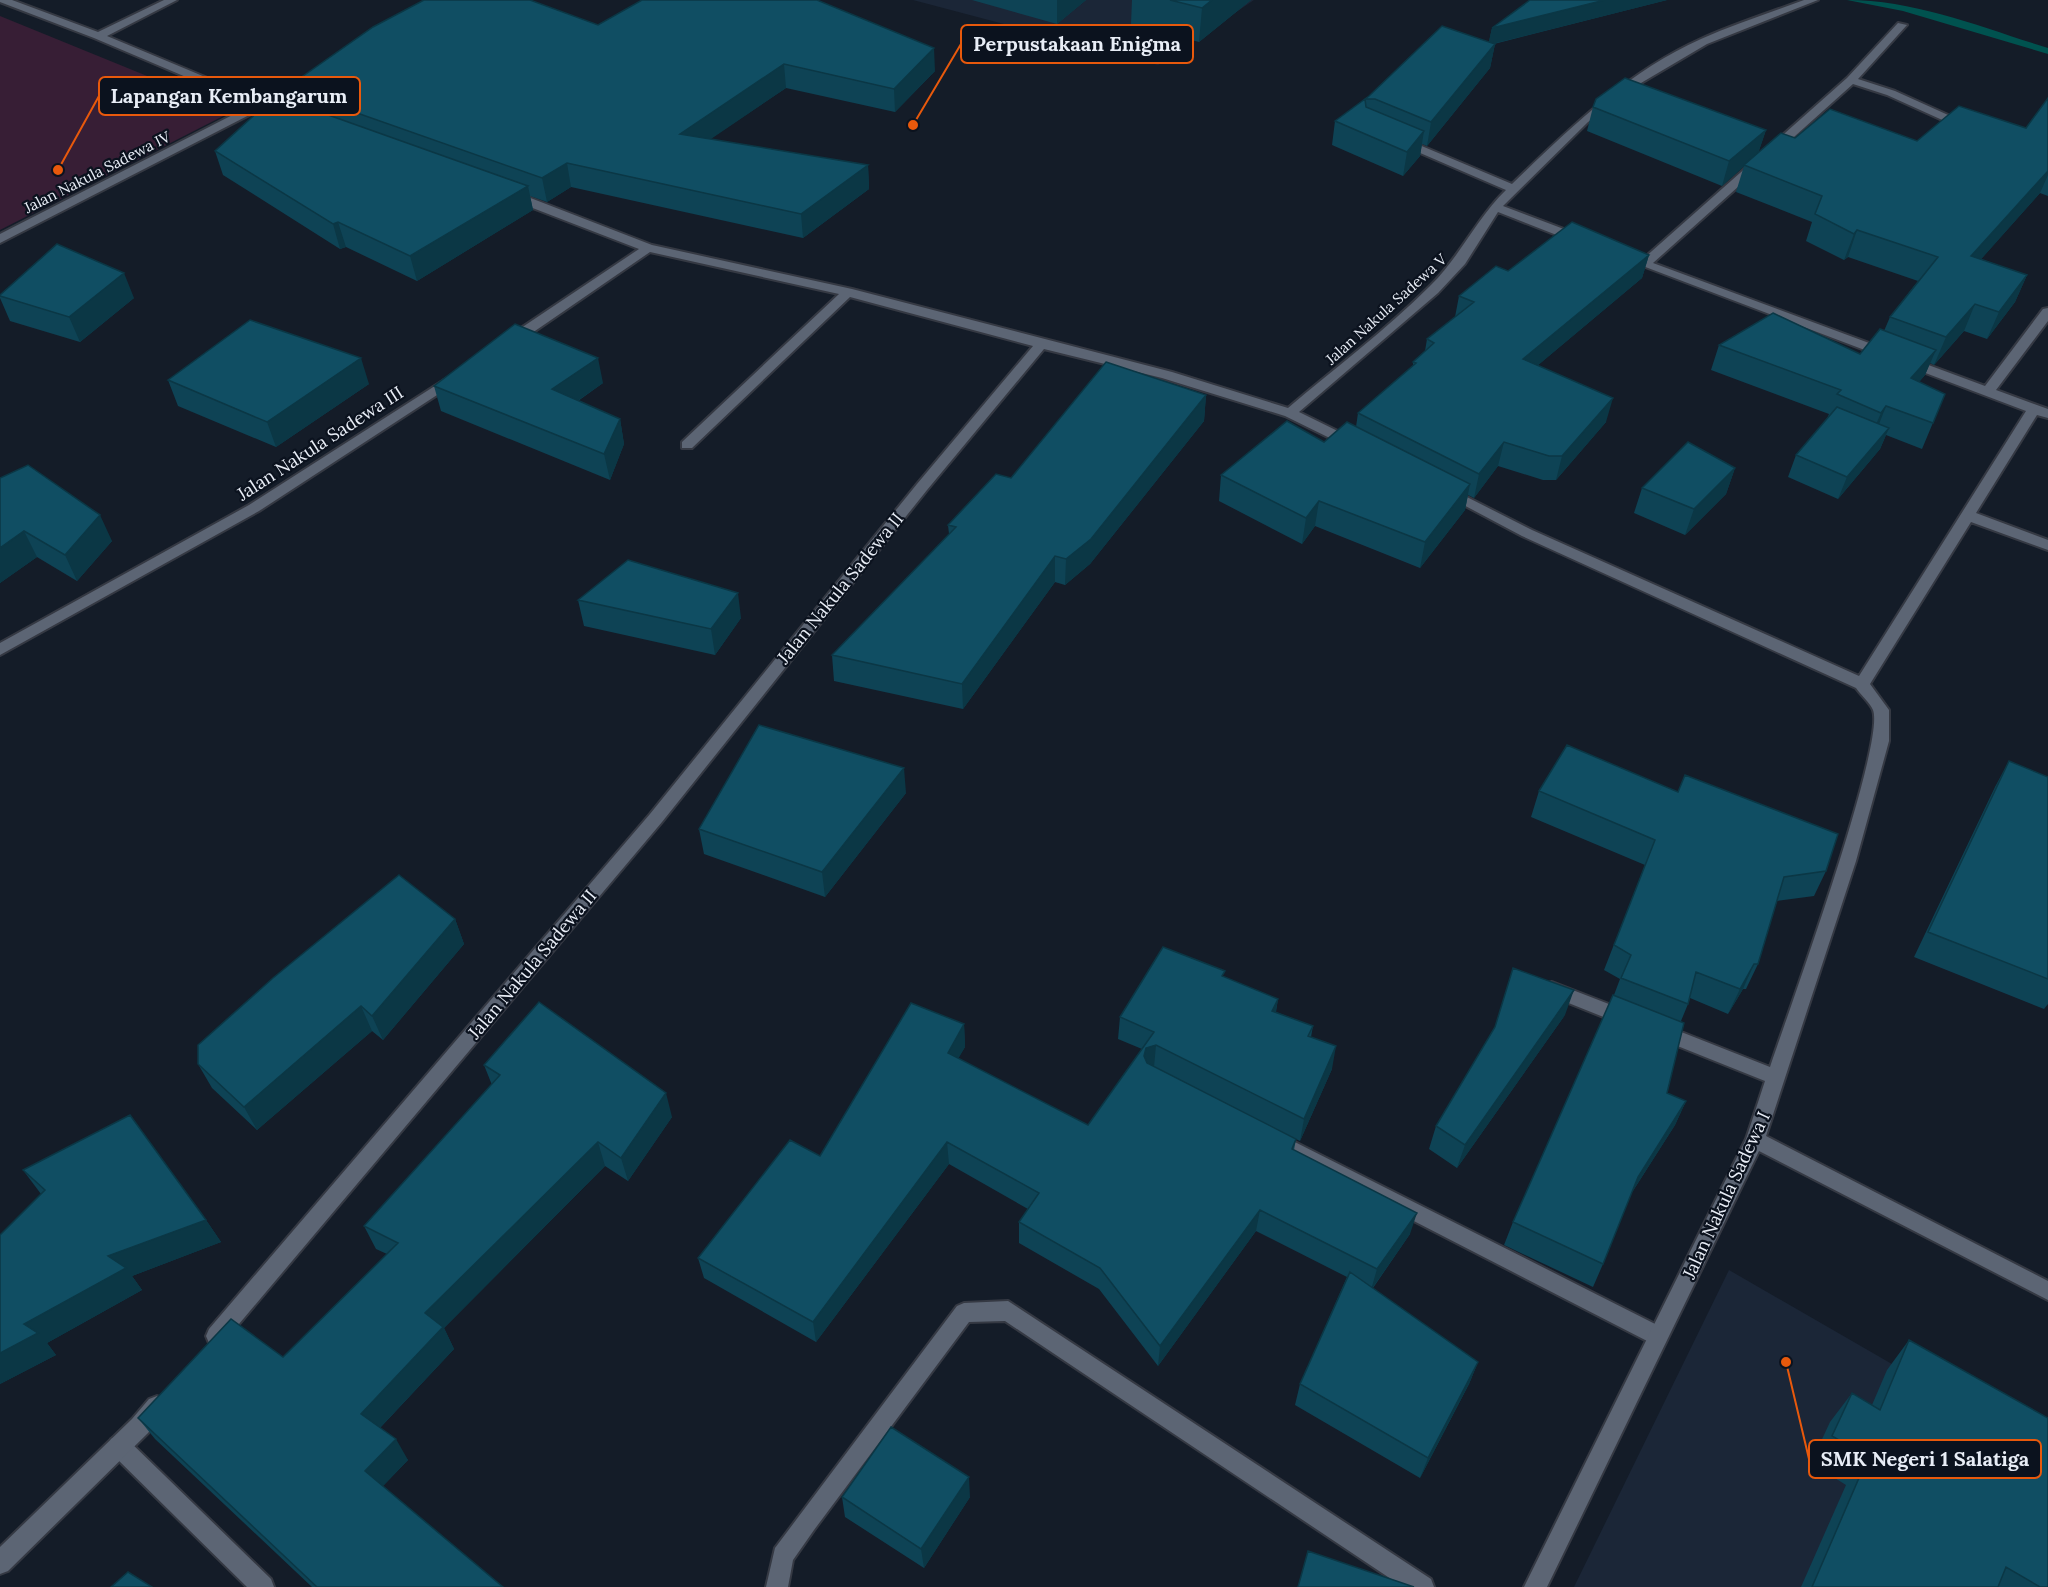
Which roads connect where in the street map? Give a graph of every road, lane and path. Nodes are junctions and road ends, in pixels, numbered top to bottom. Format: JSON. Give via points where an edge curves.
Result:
{"nodes":[{"id":1,"x":3,"y":0,"type":"edge"},
{"id":2,"x":172,"y":0,"type":"edge"},
{"id":3,"x":1813,"y":0,"type":"edge"},
{"id":4,"x":1902,"y":25,"type":"dead end"},
{"id":5,"x":98,"y":36,"type":"junction"},
{"id":6,"x":320,"y":74,"type":"edge"},
{"id":7,"x":1851,"y":80,"type":"junction"},
{"id":8,"x":258,"y":105,"type":"junction"},
{"id":9,"x":292,"y":117,"type":"edge"},
{"id":10,"x":1973,"y":130,"type":"edge"},
{"id":11,"x":1388,"y":136,"type":"edge"},
{"id":12,"x":496,"y":189,"type":"edge"},
{"id":13,"x":1514,"y":189,"type":"junction"},
{"id":14,"x":1495,"y":207,"type":"junction"},
{"id":15,"x":0,"y":239,"type":"edge"},
{"id":16,"x":1591,"y":244,"type":"edge"},
{"id":17,"x":648,"y":248,"type":"junction"},
{"id":18,"x":1613,"y":252,"type":"edge"},
{"id":19,"x":1645,"y":264,"type":"junction"},
{"id":20,"x":848,"y":292,"type":"junction"},
{"id":21,"x":2048,"y":312,"type":"edge"},
{"id":22,"x":1041,"y":344,"type":"junction"},
{"id":23,"x":501,"y":347,"type":"edge"},
{"id":24,"x":462,"y":373,"type":"edge"},
{"id":25,"x":1988,"y":391,"type":"junction"},
{"id":26,"x":2041,"y":412,"type":"edge"},
{"id":27,"x":1290,"y":413,"type":"junction"},
{"id":28,"x":687,"y":445,"type":"dead end"},
{"id":29,"x":1362,"y":449,"type":"edge"},
{"id":30,"x":1434,"y":486,"type":"edge"},
{"id":31,"x":1966,"y":515,"type":"junction"},
{"id":32,"x":2048,"y":544,"type":"edge"},
{"id":33,"x":0,"y":650,"type":"edge"},
{"id":34,"x":1862,"y":684,"type":"junction"},
{"id":35,"x":1552,"y":989,"type":"edge"},
{"id":36,"x":1777,"y":1078,"type":"junction"},
{"id":37,"x":1258,"y":1131,"type":"edge"},
{"id":38,"x":1755,"y":1140,"type":"junction"},
{"id":39,"x":2048,"y":1292,"type":"edge"},
{"id":40,"x":1658,"y":1336,"type":"junction"},
{"id":41,"x":201,"y":1353,"type":"edge"},
{"id":42,"x":171,"y":1390,"type":"edge"},
{"id":43,"x":119,"y":1446,"type":"junction"},
{"id":44,"x":0,"y":1563,"type":"edge"},
{"id":45,"x":263,"y":1587,"type":"edge"},
{"id":46,"x":777,"y":1587,"type":"edge"},
{"id":47,"x":1423,"y":1587,"type":"edge"},
{"id":48,"x":1535,"y":1587,"type":"edge"}],
"edges":[{"from":1,"to":5,"type":"street"},
{"from":2,"to":5,"type":"street"},
{"from":3,"to":13,"type":"street","name":"Jalan Nakula Sadewa V","via":[[1703,42],[1637,81],[1584,120]]},
{"from":4,"to":7,"type":"street"},
{"from":5,"to":8,"type":"street"},
{"from":6,"to":8,"type":"street","name":"Jalan Nakula Sadewa IV"},
{"from":7,"to":10,"type":"street","via":[[1891,93]]},
{"from":7,"to":19,"type":"street"},
{"from":8,"to":9,"type":"street"},
{"from":8,"to":15,"type":"street","name":"Jalan Nakula Sadewa IV"},
{"from":11,"to":13,"type":"street"},
{"from":12,"to":17,"type":"street"},
{"from":13,"to":14,"type":"street","name":"Jalan Nakula Sadewa V"},
{"from":14,"to":16,"type":"street"},
{"from":14,"to":27,"type":"street","name":"Jalan Nakula Sadewa V","via":[[1466,254],[1434,290]]},
{"from":17,"to":20,"type":"street"},
{"from":17,"to":23,"type":"street"},
{"from":18,"to":19,"type":"street"},
{"from":19,"to":25,"type":"street"},
{"from":20,"to":22,"type":"street"},
{"from":20,"to":28,"type":"street"},
{"from":21,"to":25,"type":"street"},
{"from":22,"to":27,"type":"street","via":[[1167,375]]},
{"from":22,"to":41,"type":"street","name":"Jalan Nakula Sadewa II","via":[[656,818]]},
{"from":24,"to":33,"type":"street","name":"Jalan Nakula Sadewa III","via":[[254,508]]},
{"from":25,"to":26,"type":"street"},
{"from":26,"to":31,"type":"street"},
{"from":27,"to":29,"type":"street"},
{"from":30,"to":34,"type":"street"},
{"from":31,"to":32,"type":"street"},
{"from":31,"to":34,"type":"street"},
{"from":34,"to":36,"type":"street","name":"Jalan Nakula Sadewa I","via":[[1881,710],[1881,741]]},
{"from":35,"to":36,"type":"street"},
{"from":36,"to":38,"type":"street","name":"Jalan Nakula Sadewa I"},
{"from":37,"to":40,"type":"street"},
{"from":38,"to":39,"type":"street"},
{"from":38,"to":40,"type":"street","name":"Jalan Nakula Sadewa I"},
{"from":40,"to":48,"type":"street","name":"Jalan Nakula Sadewa I"},
{"from":42,"to":43,"type":"street"},
{"from":43,"to":44,"type":"street"},
{"from":43,"to":45,"type":"street"},
{"from":46,"to":47,"type":"street","via":[[783,1557],[806,1522],[964,1313],[1008,1311]]}]}
